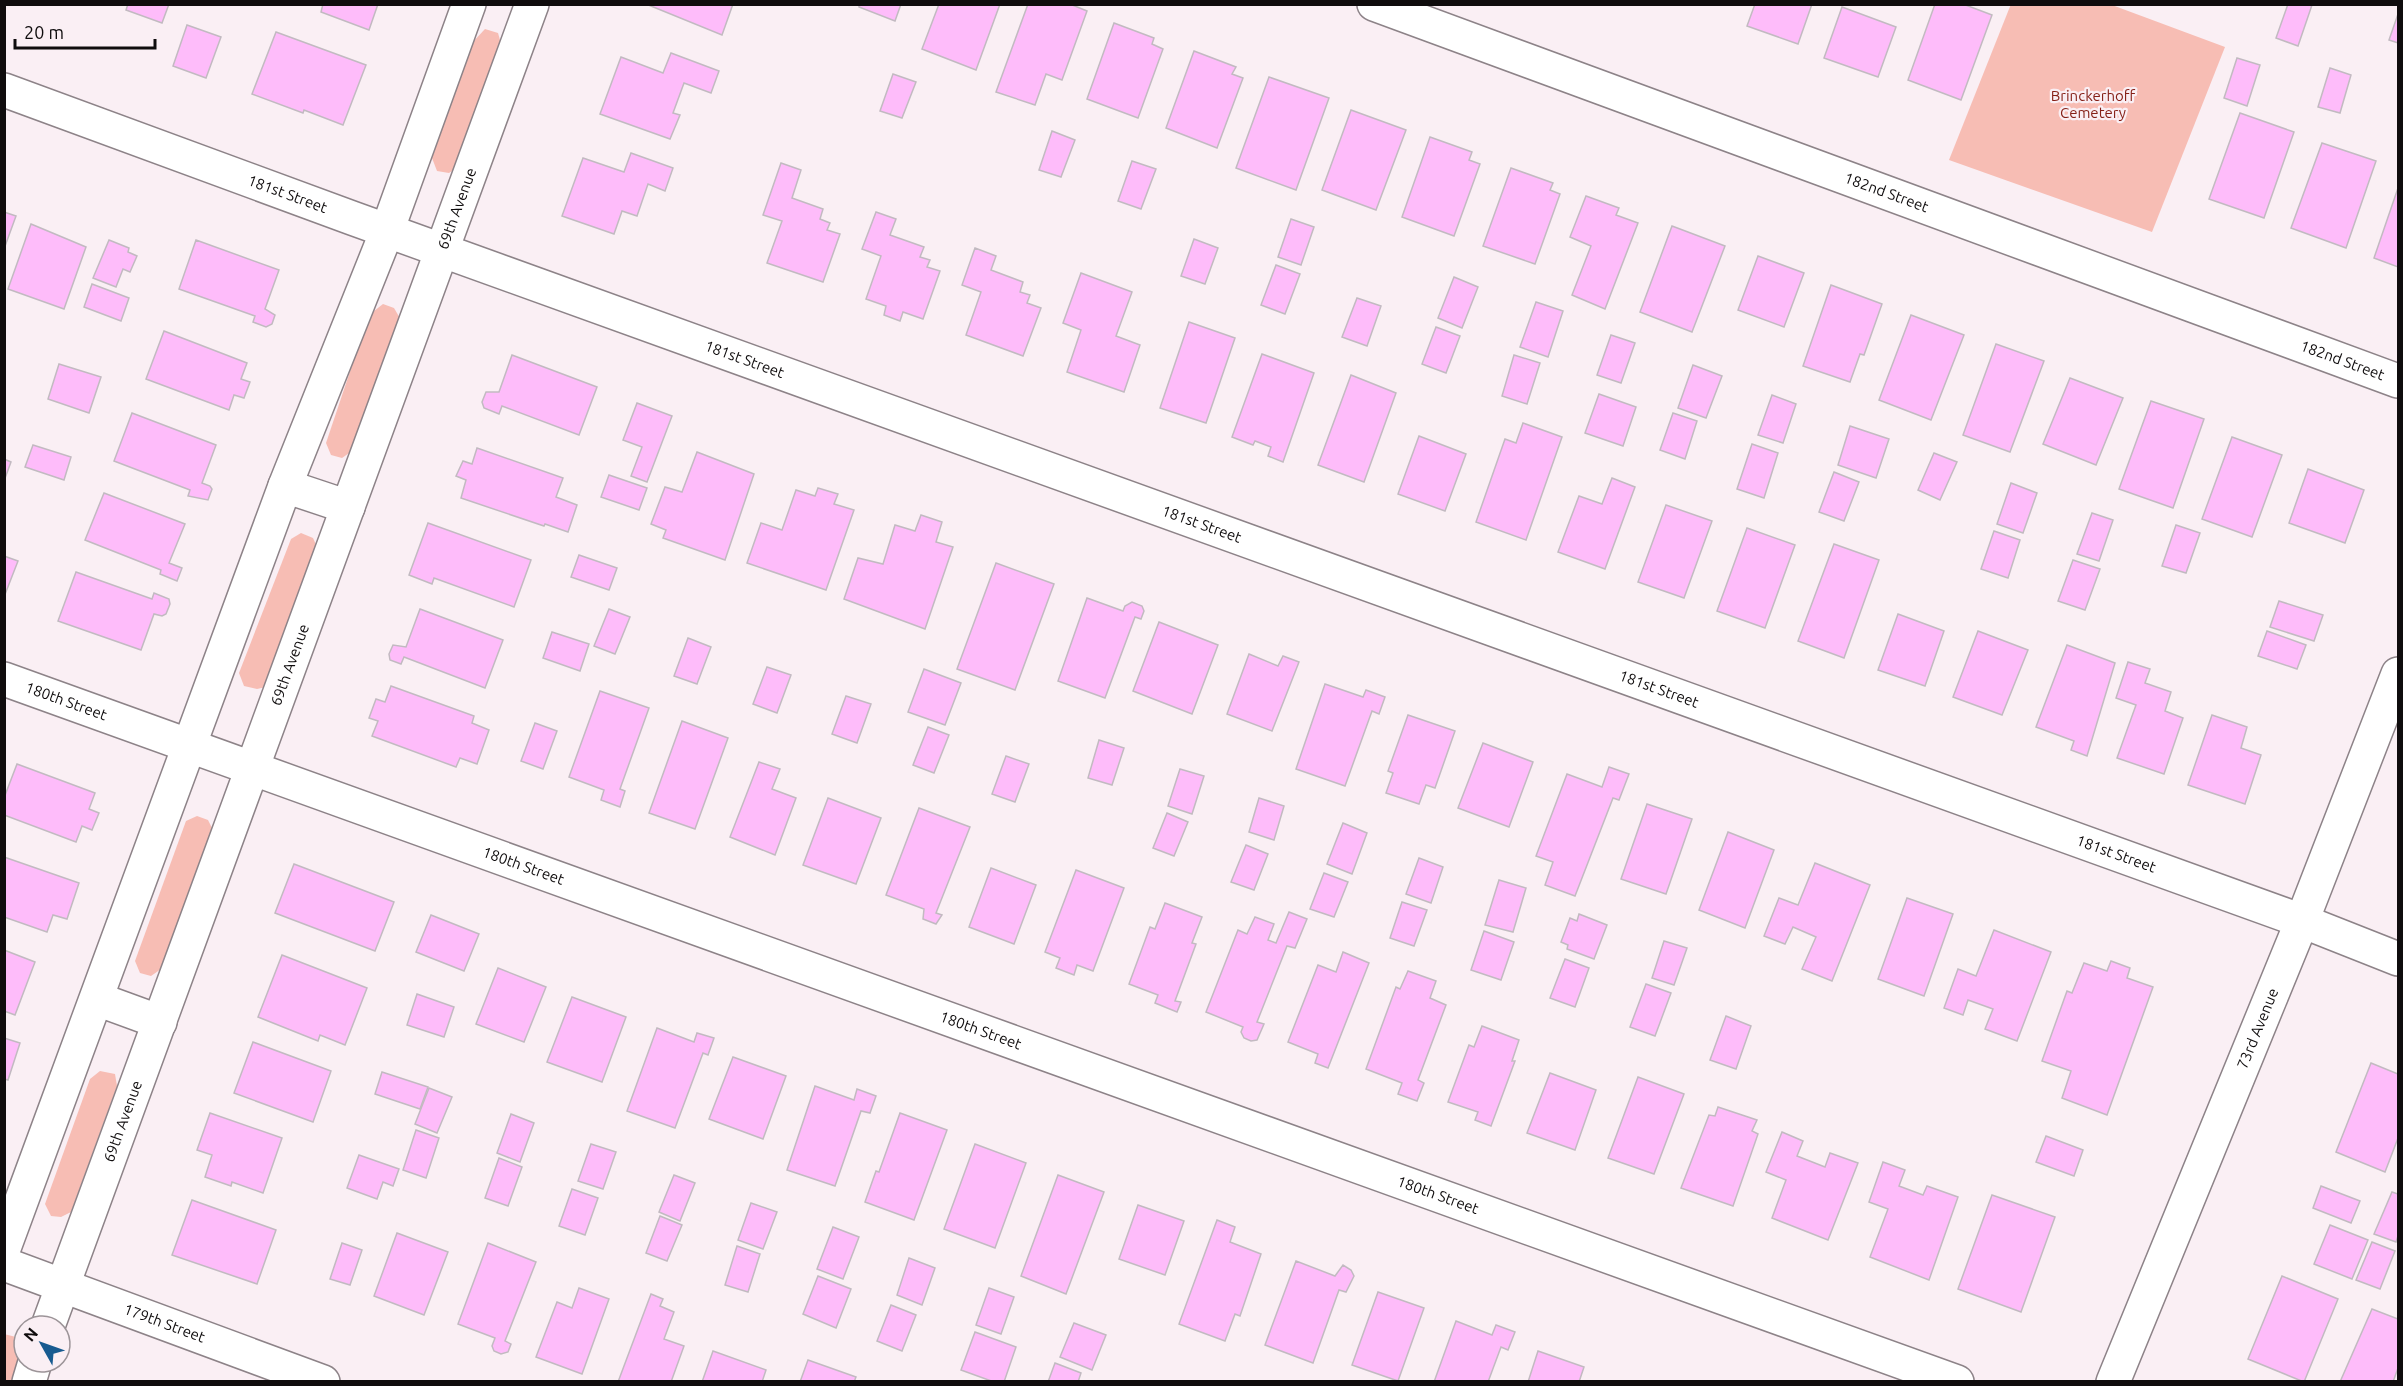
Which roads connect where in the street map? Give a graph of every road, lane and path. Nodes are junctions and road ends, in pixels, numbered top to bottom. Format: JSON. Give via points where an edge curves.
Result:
{"nodes":[{"id":1,"x":469,"y":4,"type":"edge"},
{"id":2,"x":532,"y":4,"type":"edge"},
{"id":3,"x":1374,"y":4,"type":"edge"},
{"id":4,"x":4,"y":90,"type":"edge"},
{"id":5,"x":387,"y":231,"type":"junction"},
{"id":6,"x":441,"y":250,"type":"junction"},
{"id":7,"x":2398,"y":381,"type":"edge"},
{"id":8,"x":285,"y":486,"type":"junction"},
{"id":9,"x":348,"y":507,"type":"junction"},
{"id":10,"x":2398,"y":674,"type":"edge"},
{"id":11,"x":4,"y":679,"type":"edge"},
{"id":12,"x":190,"y":747,"type":"junction"},
{"id":13,"x":253,"y":770,"type":"junction"},
{"id":14,"x":2302,"y":921,"type":"junction"},
{"id":15,"x":2398,"y":959,"type":"edge"},
{"id":16,"x":97,"y":999,"type":"junction"},
{"id":17,"x":160,"y":1022,"type":"junction"},
{"id":18,"x":4,"y":1248,"type":"edge"},
{"id":19,"x":4,"y":1264,"type":"edge"},
{"id":20,"x":62,"y":1286,"type":"junction"},
{"id":21,"x":52,"y":1314,"type":"edge"},
{"id":22,"x":323,"y":1382,"type":"edge"},
{"id":23,"x":1957,"y":1382,"type":"edge"},
{"id":24,"x":2114,"y":1382,"type":"edge"}],
"edges":[{"from":1,"to":5,"type":"street"},
{"from":2,"to":6,"type":"street","name":"69th Avenue"},
{"from":3,"to":7,"type":"street","name":"182nd Street"},
{"from":4,"to":5,"type":"street","name":"181st Street"},
{"from":5,"to":6,"type":"street","name":"181st Street"},
{"from":5,"to":8,"type":"street"},
{"from":6,"to":9,"type":"street","name":"69th Avenue"},
{"from":6,"to":14,"type":"street","name":"181st Street"},
{"from":8,"to":9,"type":"street"},
{"from":8,"to":12,"type":"street"},
{"from":9,"to":13,"type":"street","name":"69th Avenue"},
{"from":10,"to":14,"type":"street","name":"73rd Avenue"},
{"from":11,"to":12,"type":"street","name":"180th Street"},
{"from":12,"to":13,"type":"street","name":"180th Street"},
{"from":12,"to":16,"type":"street"},
{"from":13,"to":17,"type":"street","name":"69th Avenue"},
{"from":13,"to":23,"type":"street","name":"180th Street"},
{"from":14,"to":15,"type":"street","name":"181st Street"},
{"from":14,"to":24,"type":"street","name":"73rd Avenue"},
{"from":16,"to":17,"type":"street"},
{"from":16,"to":18,"type":"street"},
{"from":17,"to":20,"type":"street","name":"69th Avenue"},
{"from":19,"to":20,"type":"street","name":"179th Street"},
{"from":20,"to":21,"type":"street","name":"69th Avenue"},
{"from":20,"to":22,"type":"street","name":"179th Street"}]}
